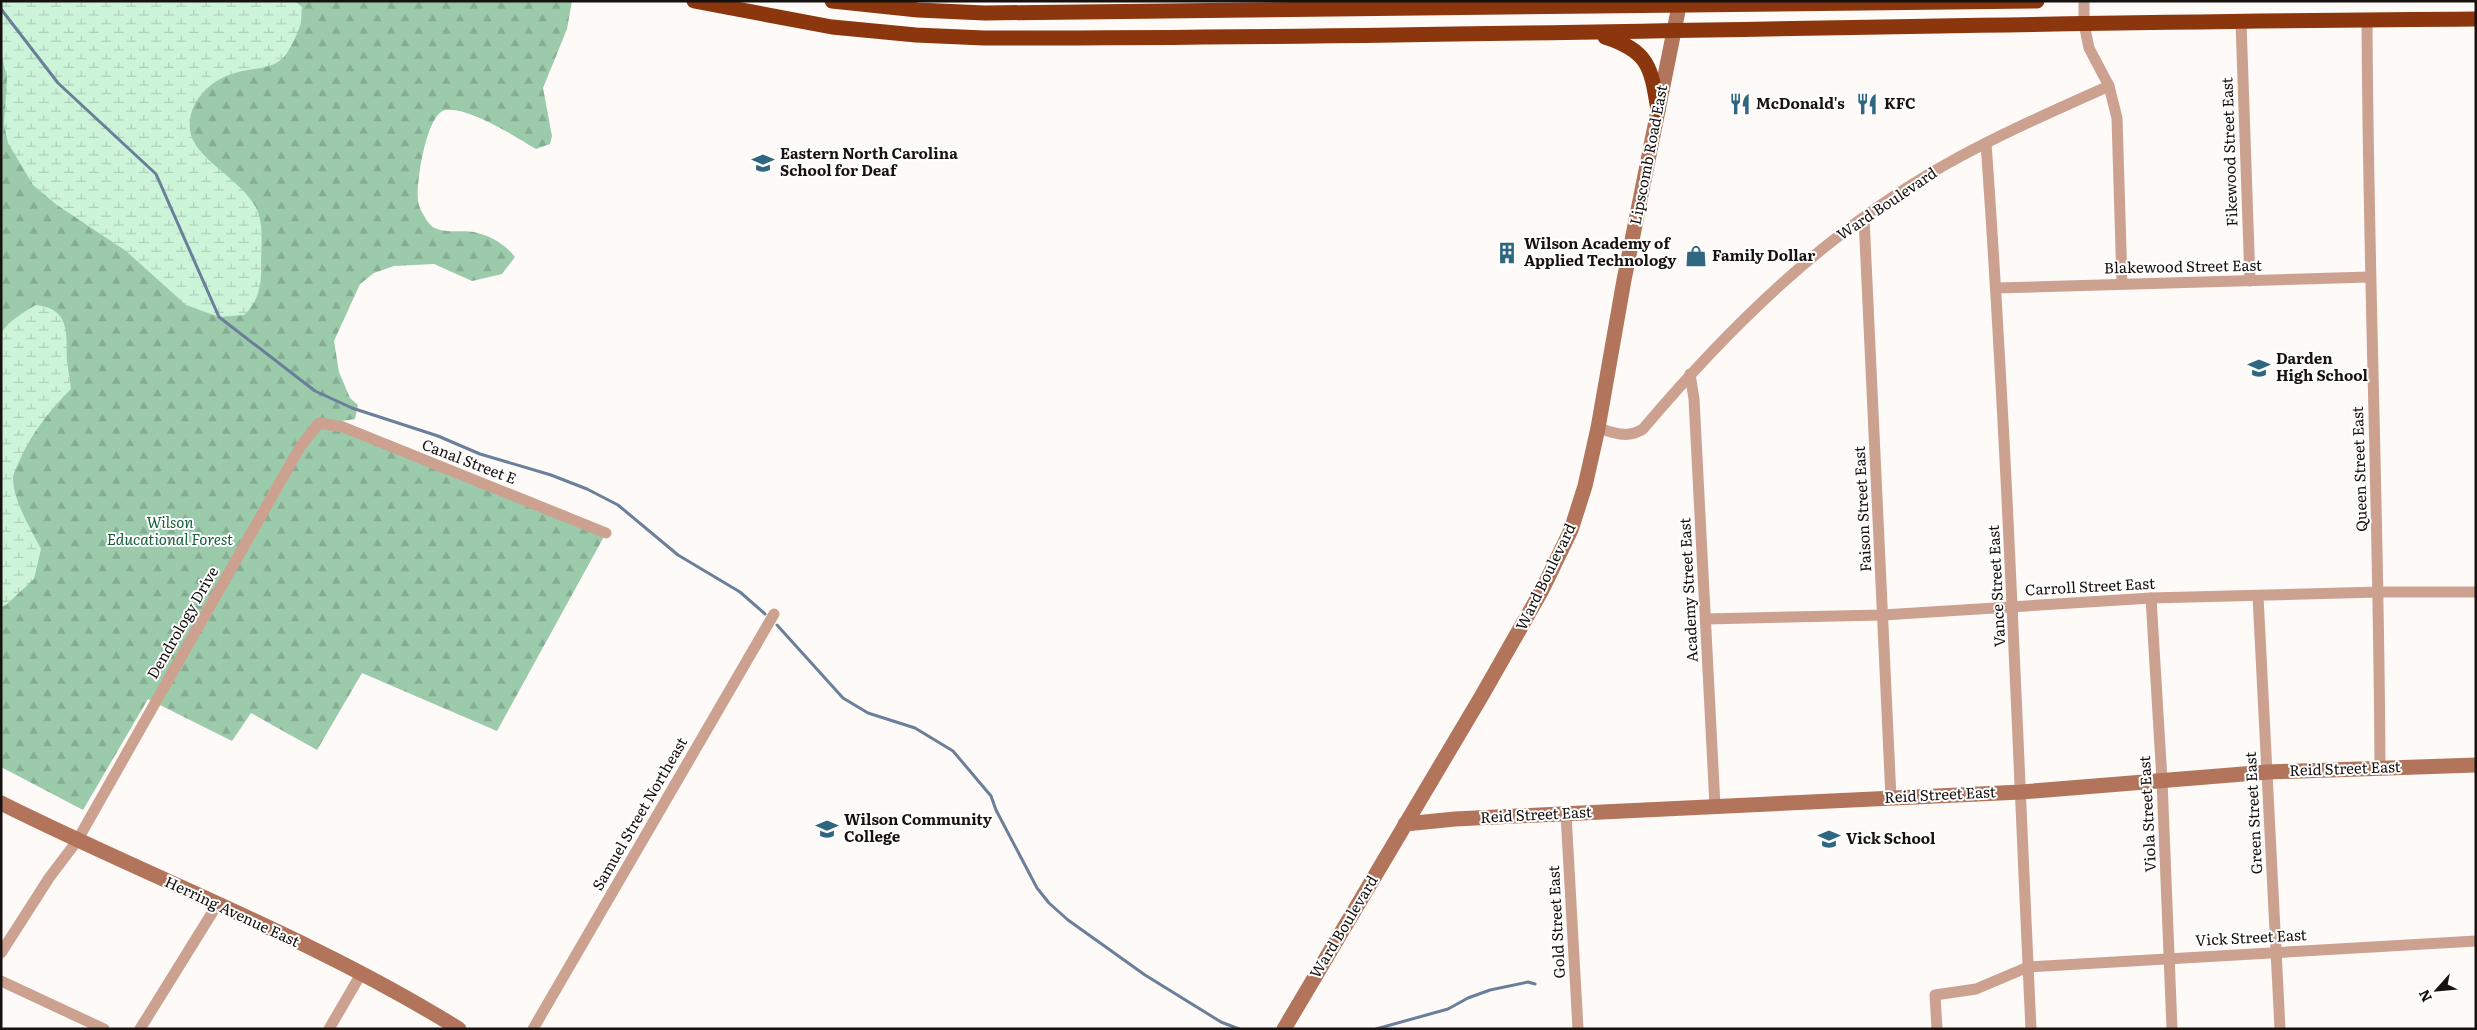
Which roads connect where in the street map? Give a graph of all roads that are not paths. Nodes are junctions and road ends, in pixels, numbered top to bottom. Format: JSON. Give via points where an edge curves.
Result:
{"nodes":[{"id":1,"x":694,"y":1,"type":"edge"},
{"id":2,"x":832,"y":1,"type":"edge"},
{"id":3,"x":2037,"y":1,"type":"edge"},
{"id":4,"x":2084,"y":1,"type":"edge"},
{"id":5,"x":1768,"y":3,"type":"edge"},
{"id":6,"x":1680,"y":4,"type":"edge"},
{"id":7,"x":2367,"y":19,"type":"junction"},
{"id":8,"x":2476,"y":19,"type":"edge"},
{"id":9,"x":2241,"y":22,"type":"junction"},
{"id":10,"x":2084,"y":24,"type":"junction"},
{"id":11,"x":1674,"y":31,"type":"junction"},
{"id":12,"x":1591,"y":33,"type":"junction"},
{"id":13,"x":2110,"y":86,"type":"junction"},
{"id":14,"x":1658,"y":110,"type":"junction"},
{"id":15,"x":1986,"y":143,"type":"junction"},
{"id":16,"x":1864,"y":218,"type":"junction"},
{"id":17,"x":2370,"y":277,"type":"junction"},
{"id":18,"x":2250,"y":280,"type":"junction"},
{"id":19,"x":2122,"y":283,"type":"junction"},
{"id":20,"x":1996,"y":288,"type":"junction"},
{"id":21,"x":1690,"y":374,"type":"junction"},
{"id":22,"x":319,"y":423,"type":"joint"},
{"id":23,"x":1598,"y":428,"type":"junction"},
{"id":24,"x":606,"y":532,"type":"dead end"},
{"id":25,"x":2379,"y":592,"type":"junction"},
{"id":26,"x":2476,"y":592,"type":"edge"},
{"id":27,"x":2258,"y":596,"type":"junction"},
{"id":28,"x":2151,"y":598,"type":"junction"},
{"id":29,"x":2014,"y":607,"type":"junction"},
{"id":30,"x":774,"y":614,"type":"dead end"},
{"id":31,"x":1883,"y":615,"type":"junction"},
{"id":32,"x":1706,"y":619,"type":"junction"},
{"id":33,"x":2476,"y":765,"type":"edge"},
{"id":34,"x":2380,"y":768,"type":"junction"},
{"id":35,"x":2268,"y":772,"type":"junction"},
{"id":36,"x":2162,"y":780,"type":"junction"},
{"id":37,"x":2021,"y":792,"type":"junction"},
{"id":38,"x":1892,"y":798,"type":"junction"},
{"id":39,"x":1,"y":803,"type":"edge"},
{"id":40,"x":1715,"y":806,"type":"junction"},
{"id":41,"x":1566,"y":814,"type":"junction"},
{"id":42,"x":1405,"y":824,"type":"junction"},
{"id":43,"x":77,"y":841,"type":"junction"},
{"id":44,"x":217,"y":905,"type":"junction"},
{"id":45,"x":2476,"y":941,"type":"edge"},
{"id":46,"x":2275,"y":952,"type":"junction"},
{"id":47,"x":1,"y":953,"type":"edge"},
{"id":48,"x":2170,"y":958,"type":"junction"},
{"id":49,"x":2028,"y":967,"type":"junction"},
{"id":50,"x":361,"y":974,"type":"junction"},
{"id":51,"x":1,"y":981,"type":"edge"},
{"id":52,"x":104,"y":1029,"type":"edge"},
{"id":53,"x":140,"y":1029,"type":"edge"},
{"id":54,"x":328,"y":1029,"type":"edge"},
{"id":55,"x":459,"y":1029,"type":"edge"},
{"id":56,"x":533,"y":1029,"type":"edge"},
{"id":57,"x":1284,"y":1029,"type":"edge"},
{"id":58,"x":1578,"y":1029,"type":"edge"},
{"id":59,"x":1937,"y":1029,"type":"edge"},
{"id":60,"x":2031,"y":1029,"type":"edge"},
{"id":61,"x":2172,"y":1029,"type":"edge"},
{"id":62,"x":2280,"y":1029,"type":"edge"}],
"edges":[{"from":1,"to":12,"type":"highway","via":[[832,27],[984,38]]},
{"from":2,"to":6,"type":"highway","via":[[985,13]]},
{"from":3,"to":5,"type":"highway"},
{"from":4,"to":10,"type":"street"},
{"from":5,"to":6,"type":"highway"},
{"from":6,"to":11,"type":"main road","name":"Lipscomb Road East"},
{"from":7,"to":8,"type":"highway"},
{"from":7,"to":9,"type":"highway"},
{"from":7,"to":17,"type":"street","name":"Queen Street East"},
{"from":9,"to":10,"type":"highway"},
{"from":9,"to":18,"type":"street","name":"Fikewood Street East"},
{"from":10,"to":11,"type":"highway"},
{"from":10,"to":13,"type":"street","via":[[2089,48]]},
{"from":11,"to":12,"type":"highway"},
{"from":11,"to":14,"type":"main road","name":"Lipscomb Road East"},
{"from":12,"to":14,"type":"highway","via":[[1623,43],[1639,54],[1651,76]]},
{"from":13,"to":15,"type":"street","name":"Ward Boulevard"},
{"from":13,"to":19,"type":"street","via":[[2117,118]]},
{"from":14,"to":23,"type":"main road","name":"Lipscomb Road East"},
{"from":15,"to":16,"type":"street","name":"Ward Boulevard","via":[[1941,167]]},
{"from":15,"to":20,"type":"street","name":"Vance Street East"},
{"from":16,"to":21,"type":"street","name":"Ward Boulevard","via":[[1774,290]]},
{"from":16,"to":31,"type":"street","name":"Faison Street East"},
{"from":17,"to":18,"type":"street","name":"Blakewood Street East"},
{"from":17,"to":25,"type":"street","name":"Queen Street East"},
{"from":18,"to":19,"type":"street","name":"Blakewood Street East"},
{"from":19,"to":20,"type":"street","name":"Blakewood Street East"},
{"from":20,"to":29,"type":"street","name":"Vance Street East"},
{"from":21,"to":23,"type":"street","name":"Ward Boulevard","via":[[1643,429],[1633,435],[1623,436]]},
{"from":21,"to":32,"type":"street","name":"Academy Street East"},
{"from":22,"to":24,"type":"street","name":"Canal Street E","via":[[343,427]]},
{"from":22,"to":43,"type":"street","name":"Dendrology Drive","via":[[300,447]]},
{"from":23,"to":42,"type":"main road","name":"Ward Boulevard","via":[[1571,530],[1546,582]]},
{"from":25,"to":26,"type":"street","name":"Carroll Street East"},
{"from":25,"to":27,"type":"street","name":"Carroll Street East"},
{"from":25,"to":34,"type":"street","name":"Queen Street East"},
{"from":27,"to":28,"type":"street","name":"Carroll Street East"},
{"from":27,"to":35,"type":"street","name":"Green Street East"},
{"from":28,"to":29,"type":"street","name":"Carroll Street East"},
{"from":28,"to":36,"type":"street","name":"Viola Street East"},
{"from":29,"to":31,"type":"street","name":"Carroll Street East"},
{"from":29,"to":37,"type":"street","name":"Vance Street East"},
{"from":30,"to":56,"type":"street","name":"Samuel Street Northeast"},
{"from":31,"to":32,"type":"street","name":"Carroll Street East"},
{"from":31,"to":38,"type":"street","name":"Faison Street East"},
{"from":32,"to":40,"type":"street","name":"Academy Street East"},
{"from":33,"to":34,"type":"main road","name":"Reid Street East"},
{"from":34,"to":35,"type":"main road","name":"Reid Street East"},
{"from":35,"to":36,"type":"main road","name":"Reid Street East"},
{"from":35,"to":46,"type":"street","name":"Green Street East"},
{"from":36,"to":37,"type":"main road","name":"Reid Street East"},
{"from":36,"to":48,"type":"street","name":"Viola Street East"},
{"from":37,"to":38,"type":"main road","name":"Reid Street East"},
{"from":37,"to":49,"type":"street","name":"Vance Street East"},
{"from":38,"to":40,"type":"main road","name":"Reid Street East"},
{"from":39,"to":43,"type":"main road","name":"Herring Avenue East"},
{"from":40,"to":41,"type":"main road","name":"Reid Street East"},
{"from":41,"to":42,"type":"main road","name":"Reid Street East"},
{"from":41,"to":58,"type":"street","name":"Gold Street East"},
{"from":42,"to":57,"type":"main road","name":"Ward Boulevard"},
{"from":43,"to":44,"type":"main road","name":"Herring Avenue East"},
{"from":43,"to":47,"type":"street","name":"Dendrology Drive"},
{"from":44,"to":50,"type":"main road","name":"Herring Avenue East"},
{"from":44,"to":53,"type":"street"},
{"from":45,"to":46,"type":"street","name":"Vick Street East"},
{"from":46,"to":48,"type":"street","name":"Vick Street East"},
{"from":46,"to":62,"type":"street","name":"Green Street East"},
{"from":48,"to":49,"type":"street","name":"Vick Street East"},
{"from":48,"to":61,"type":"street","name":"Viola Street East"},
{"from":49,"to":59,"type":"street","name":"Vick Street East","via":[[1976,989],[1935,996]]},
{"from":49,"to":60,"type":"street","name":"Vance Street East"},
{"from":50,"to":54,"type":"street"},
{"from":50,"to":55,"type":"main road","name":"Herring Avenue East"},
{"from":51,"to":52,"type":"street"}]}
